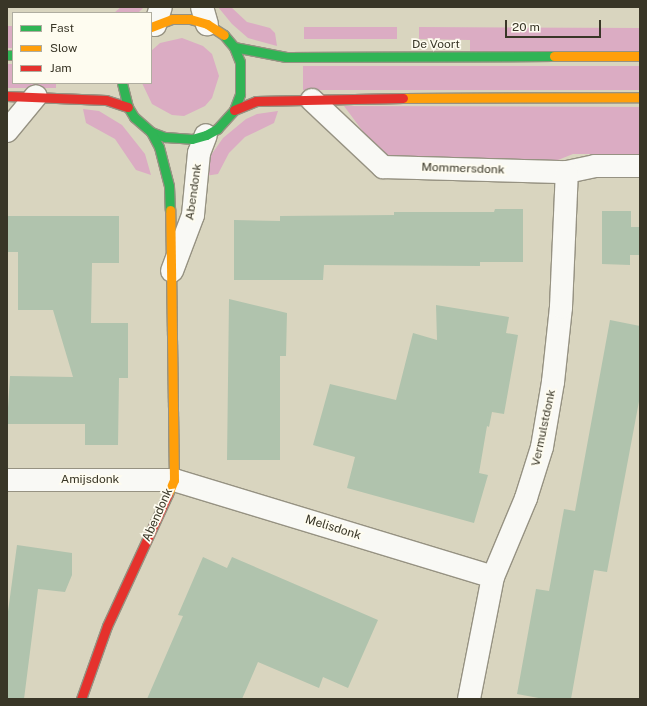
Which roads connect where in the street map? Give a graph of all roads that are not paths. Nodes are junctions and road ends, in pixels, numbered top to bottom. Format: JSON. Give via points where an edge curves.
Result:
{"nodes":[{"id":1,"x":205,"y":15,"type":"edge"},
{"id":2,"x":156,"y":20,"type":"edge"},
{"id":3,"x":234,"y":47,"type":"junction"},
{"id":4,"x":640,"y":56,"type":"edge"},
{"id":5,"x":122,"y":84,"type":"edge"},
{"id":6,"x":7,"y":96,"type":"edge"},
{"id":7,"x":36,"y":96,"type":"junction"},
{"id":8,"x":640,"y":97,"type":"edge"},
{"id":9,"x":312,"y":100,"type":"junction"},
{"id":10,"x":128,"y":107,"type":"junction"},
{"id":11,"x":234,"y":110,"type":"junction"},
{"id":12,"x":7,"y":131,"type":"edge"},
{"id":13,"x":151,"y":132,"type":"junction"},
{"id":14,"x":206,"y":135,"type":"junction"},
{"id":15,"x":640,"y":166,"type":"edge"},
{"id":16,"x":567,"y":172,"type":"junction"},
{"id":17,"x":172,"y":271,"type":"junction"},
{"id":18,"x":7,"y":480,"type":"edge"},
{"id":19,"x":174,"y":480,"type":"junction"},
{"id":20,"x":493,"y":577,"type":"junction"},
{"id":21,"x":81,"y":699,"type":"edge"},
{"id":22,"x":469,"y":699,"type":"edge"}],
"edges":[{"from":1,"to":2,"type":"street","via":[[190,19]]},
{"from":1,"to":3,"type":"street"},
{"from":3,"to":4,"type":"street","name":"De Voort","via":[[286,57]]},
{"from":3,"to":11,"type":"street","via":[[240,62],[242,78]]},
{"from":5,"to":10,"type":"street"},
{"from":6,"to":7,"type":"street"},
{"from":7,"to":10,"type":"street","via":[[106,100]]},
{"from":7,"to":12,"type":"street"},
{"from":8,"to":9,"type":"street"},
{"from":9,"to":11,"type":"street","via":[[256,101]]},
{"from":9,"to":16,"type":"street","name":"Mommersdonk","via":[[383,167]]},
{"from":10,"to":13,"type":"street"},
{"from":11,"to":14,"type":"street","via":[[217,128]]},
{"from":13,"to":14,"type":"street","via":[[178,140]]},
{"from":13,"to":17,"type":"street","name":"Abendonk","via":[[159,147],[169,186]]},
{"from":14,"to":17,"type":"street","name":"Abendonk","via":[[199,153],[193,215]]},
{"from":15,"to":16,"type":"street","name":"Mommersdonk","via":[[595,166]]},
{"from":16,"to":20,"type":"street","name":"Vermulstdonk","via":[[561,307],[553,382],[542,447],[526,498]]},
{"from":17,"to":19,"type":"street","name":"Abendonk"},
{"from":18,"to":19,"type":"street","name":"Amijsdonk"},
{"from":19,"to":20,"type":"street","name":"Melisdonk"},
{"from":19,"to":21,"type":"street","name":"Abendonk","via":[[107,626]]},
{"from":20,"to":22,"type":"street","name":"Vermulstdonk"}]}
